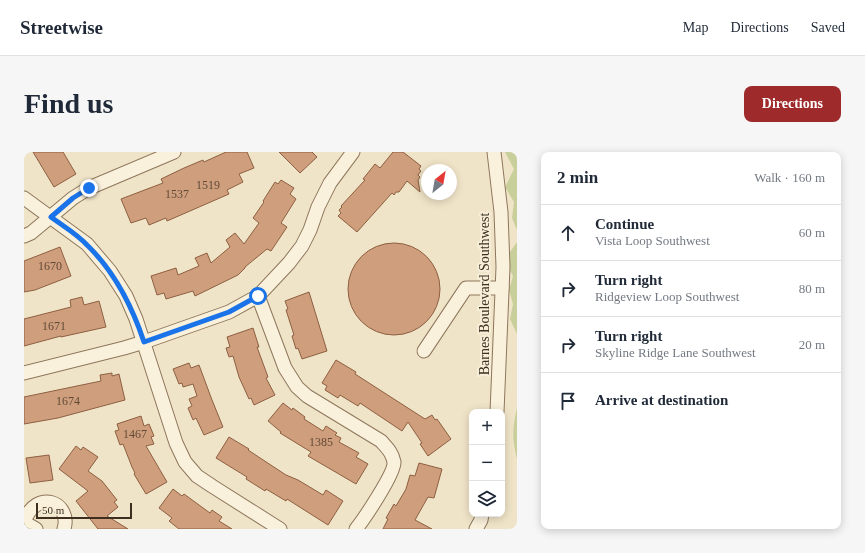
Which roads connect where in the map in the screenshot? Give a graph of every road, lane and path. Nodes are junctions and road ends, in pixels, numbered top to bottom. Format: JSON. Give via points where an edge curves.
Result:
{"nodes":[{"id":1,"x":174,"y":152,"type":"edge"},
{"id":2,"x":353,"y":152,"type":"edge"},
{"id":3,"x":494,"y":152,"type":"edge"},
{"id":4,"x":24,"y":198,"type":"edge"},
{"id":5,"x":51,"y":217,"type":"junction"},
{"id":6,"x":24,"y":236,"type":"edge"},
{"id":7,"x":502,"y":288,"type":"junction"},
{"id":8,"x":258,"y":296,"type":"junction"},
{"id":9,"x":144,"y":342,"type":"junction"},
{"id":10,"x":424,"y":351,"type":"dead end"},
{"id":11,"x":24,"y":373,"type":"edge"},
{"id":12,"x":497,"y":409,"type":"edge"},
{"id":13,"x":482,"y":517,"type":"edge"},
{"id":14,"x":24,"y":522,"type":"edge"},
{"id":15,"x":36,"y":529,"type":"edge"},
{"id":16,"x":64,"y":529,"type":"edge"},
{"id":17,"x":280,"y":529,"type":"edge"},
{"id":18,"x":356,"y":529,"type":"edge"},
{"id":19,"x":476,"y":529,"type":"edge"}],
"edges":[{"from":1,"to":5,"type":"street","via":[[89,188]]},
{"from":2,"to":8,"type":"street","via":[[330,183],[302,246]]},
{"from":3,"to":7,"type":"street","name":"Barnes Boulevard Southwest","via":[[501,212]]},
{"from":4,"to":5,"type":"street"},
{"from":5,"to":6,"type":"street"},
{"from":5,"to":9,"type":"street","via":[[87,244],[110,270],[126,296]]},
{"from":7,"to":10,"type":"street","via":[[466,288]]},
{"from":7,"to":12,"type":"street","name":"Barnes Boulevard Southwest"},
{"from":8,"to":9,"type":"street","via":[[229,312]]},
{"from":8,"to":18,"type":"street","via":[[285,368],[297,387],[381,441],[391,451],[394,463],[391,474]]},
{"from":9,"to":11,"type":"street"},
{"from":9,"to":17,"type":"street","via":[[176,443],[185,462],[197,476]]},
{"from":13,"to":19,"type":"street"},
{"from":14,"to":15,"type":"street"},
{"from":14,"to":16,"type":"street","via":[[33,507],[49,502],[63,513]]}]}
